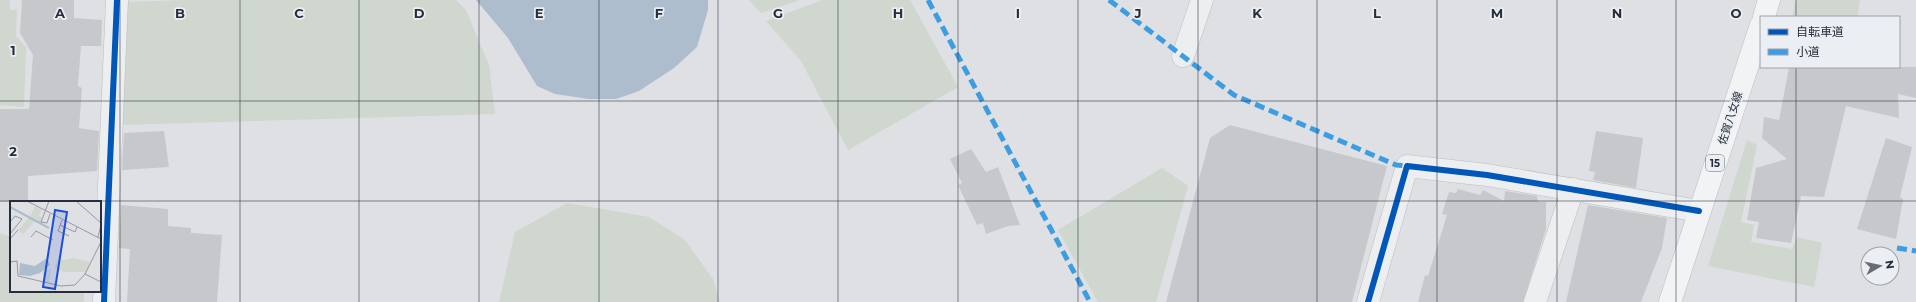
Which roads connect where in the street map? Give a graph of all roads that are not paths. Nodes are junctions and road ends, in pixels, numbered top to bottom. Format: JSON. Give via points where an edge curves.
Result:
{"nodes":[{"id":1,"x":117,"y":0,"type":"edge"},
{"id":2,"x":1202,"y":0,"type":"edge"},
{"id":3,"x":1769,"y":0,"type":"edge"},
{"id":4,"x":1764,"y":16,"type":"edge"},
{"id":5,"x":1760,"y":28,"type":"edge"},
{"id":6,"x":1183,"y":56,"type":"dead end"},
{"id":7,"x":1573,"y":189,"type":"junction"},
{"id":8,"x":1699,"y":211,"type":"junction"},
{"id":9,"x":104,"y":302,"type":"edge"},
{"id":10,"x":1368,"y":302,"type":"edge"},
{"id":11,"x":1535,"y":302,"type":"edge"},
{"id":12,"x":1670,"y":302,"type":"edge"}],
"edges":[{"from":1,"to":9,"type":"street"},
{"from":2,"to":6,"type":"street"},
{"from":3,"to":4,"type":"main road"},
{"from":5,"to":8,"type":"main road","name":"佐賀八女線","number":"15"},
{"from":7,"to":8,"type":"street"},
{"from":7,"to":10,"type":"street","via":[[1487,175],[1407,166]]},
{"from":7,"to":11,"type":"street"},
{"from":8,"to":12,"type":"main road","name":"佐賀八女線","number":"15"}]}
